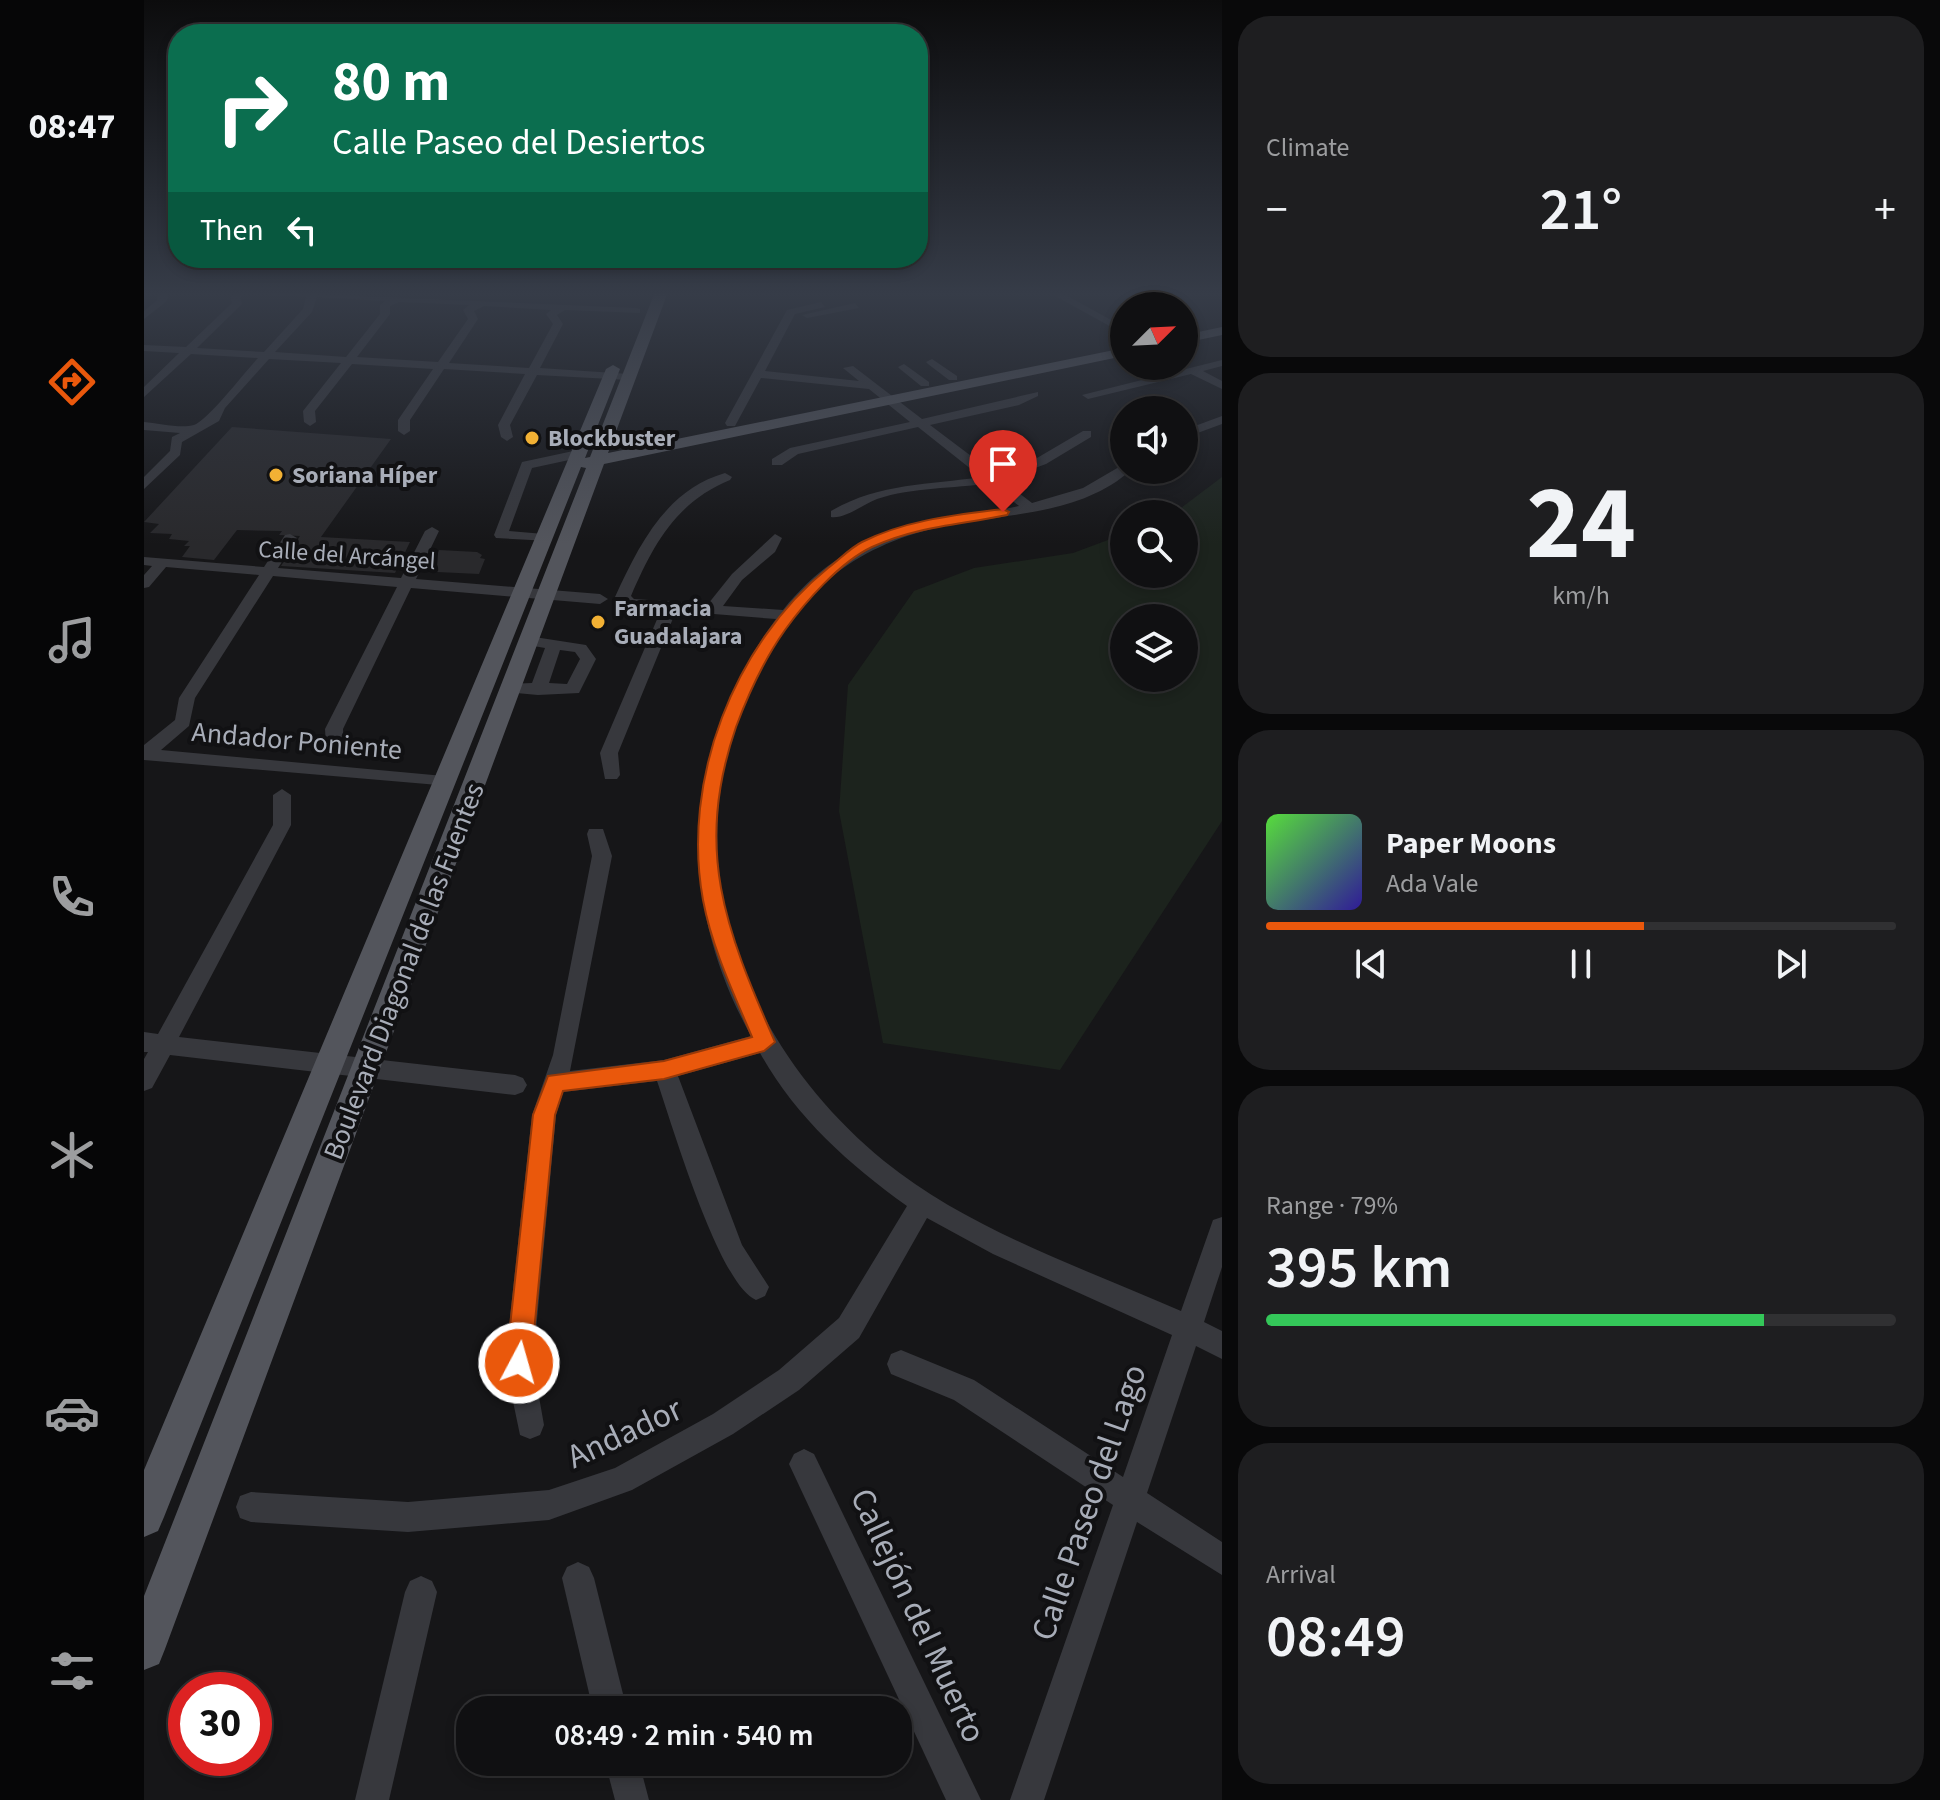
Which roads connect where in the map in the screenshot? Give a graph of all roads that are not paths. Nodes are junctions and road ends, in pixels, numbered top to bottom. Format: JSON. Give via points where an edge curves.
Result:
{"nodes":[{"id":1,"x":162,"y":376,"type":"edge"},
{"id":2,"x":247,"y":376,"type":"edge"},
{"id":3,"x":337,"y":376,"type":"edge"},
{"id":4,"x":433,"y":376,"type":"edge"},
{"id":5,"x":530,"y":376,"type":"edge"},
{"id":6,"x":610,"y":376,"type":"joint"},
{"id":7,"x":758,"y":376,"type":"edge"},
{"id":8,"x":772,"y":376,"type":"edge"},
{"id":9,"x":860,"y":376,"type":"edge"},
{"id":10,"x":915,"y":376,"type":"edge"},
{"id":11,"x":950,"y":376,"type":"edge"},
{"id":12,"x":962,"y":376,"type":"edge"},
{"id":13,"x":982,"y":376,"type":"edge"},
{"id":14,"x":1204,"y":376,"type":"edge"},
{"id":15,"x":629,"y":377,"type":"joint"},
{"id":16,"x":953,"y":378,"type":"junction"},
{"id":17,"x":1151,"y":380,"type":"edge"},
{"id":18,"x":925,"y":384,"type":"junction"},
{"id":19,"x":1222,"y":386,"type":"edge"},
{"id":20,"x":144,"y":393,"type":"edge"},
{"id":21,"x":882,"y":393,"type":"junction"},
{"id":22,"x":1034,"y":394,"type":"dead end"},
{"id":23,"x":1088,"y":395,"type":"dead end"},
{"id":24,"x":1222,"y":420,"type":"edge"},
{"id":25,"x":310,"y":422,"type":"dead end"},
{"id":26,"x":731,"y":423,"type":"junction"},
{"id":27,"x":922,"y":423,"type":"junction"},
{"id":28,"x":144,"y":426,"type":"edge"},
{"id":29,"x":1198,"y":429,"type":"edge"},
{"id":30,"x":194,"y":430,"type":"junction"},
{"id":31,"x":404,"y":431,"type":"dead end"},
{"id":32,"x":1087,"y":434,"type":"dead end"},
{"id":33,"x":507,"y":437,"type":"dead end"},
{"id":34,"x":588,"y":457,"type":"junction"},
{"id":35,"x":777,"y":462,"type":"dead end"},
{"id":36,"x":725,"y":477,"type":"dead end"},
{"id":37,"x":993,"y":479,"type":"junction"},
{"id":38,"x":1110,"y":479,"type":"edge"},
{"id":39,"x":144,"y":485,"type":"edge"},
{"id":40,"x":1031,"y":509,"type":"junction"},
{"id":41,"x":836,"y":514,"type":"dead end"},
{"id":42,"x":432,"y":531,"type":"dead end"},
{"id":43,"x":290,"y":538,"type":"dead end"},
{"id":44,"x":544,"y":538,"type":"junction"},
{"id":45,"x":775,"y":538,"type":"dead end"},
{"id":46,"x":167,"y":543,"type":"dead end"},
{"id":47,"x":153,"y":562,"type":"edge"},
{"id":48,"x":267,"y":571,"type":"junction"},
{"id":49,"x":406,"y":582,"type":"junction"},
{"id":50,"x":144,"y":584,"type":"edge"},
{"id":51,"x":535,"y":592,"type":"junction"},
{"id":52,"x":600,"y":599,"type":"dead end"},
{"id":53,"x":671,"y":605,"type":"junction"},
{"id":54,"x":713,"y":608,"type":"junction"},
{"id":55,"x":786,"y":615,"type":"junction"},
{"id":56,"x":541,"y":643,"type":"junction"},
{"id":57,"x":524,"y":689,"type":"junction"},
{"id":58,"x":335,"y":745,"type":"dead end"},
{"id":59,"x":144,"y":754,"type":"edge"},
{"id":60,"x":611,"y":775,"type":"dead end"},
{"id":61,"x":444,"y":782,"type":"junction"},
{"id":62,"x":282,"y":795,"type":"dead end"},
{"id":63,"x":596,"y":834,"type":"dead end"},
{"id":64,"x":764,"y":1042,"type":"junction"},
{"id":65,"x":154,"y":1043,"type":"edge"},
{"id":66,"x":331,"y":1065,"type":"junction"},
{"id":67,"x":366,"y":1070,"type":"junction"},
{"id":68,"x":664,"y":1070,"type":"junction"},
{"id":69,"x":144,"y":1081,"type":"edge"},
{"id":70,"x":556,"y":1083,"type":"junction"},
{"id":71,"x":515,"y":1085,"type":"dead end"},
{"id":72,"x":923,"y":1202,"type":"junction"},
{"id":73,"x":1222,"y":1229,"type":"edge"},
{"id":74,"x":756,"y":1287,"type":"dead end"},
{"id":75,"x":1188,"y":1328,"type":"junction"},
{"id":76,"x":1222,"y":1345,"type":"edge"},
{"id":77,"x":901,"y":1364,"type":"dead end"},
{"id":78,"x":530,"y":1425,"type":"dead end"},
{"id":79,"x":804,"y":1464,"type":"dead end"},
{"id":80,"x":1129,"y":1500,"type":"junction"},
{"id":81,"x":251,"y":1507,"type":"dead end"},
{"id":82,"x":144,"y":1517,"type":"edge"},
{"id":83,"x":1222,"y":1560,"type":"edge"},
{"id":84,"x":578,"y":1578,"type":"dead end"},
{"id":85,"x":421,"y":1592,"type":"dead end"},
{"id":86,"x":144,"y":1649,"type":"edge"},
{"id":87,"x":607,"y":1696,"type":"edge"},
{"id":88,"x":626,"y":1776,"type":"edge"},
{"id":89,"x":1029,"y":1799,"type":"edge"},
{"id":90,"x":372,"y":1800,"type":"edge"},
{"id":91,"x":632,"y":1800,"type":"edge"},
{"id":92,"x":964,"y":1800,"type":"edge"}],
"edges":[{"from":1,"to":20,"type":"street"},
{"from":2,"to":30,"type":"street","via":[[215,418]]},
{"from":3,"to":25,"type":"street","via":[[309,411]]},
{"from":4,"to":31,"type":"street","via":[[404,420]]},
{"from":5,"to":33,"type":"street","via":[[504,425]]},
{"from":6,"to":15,"type":"street"},
{"from":6,"to":34,"type":"main road","name":"Boulevard Diagonal de las Fuentes"},
{"from":7,"to":26,"type":"street"},
{"from":8,"to":21,"type":"street"},
{"from":9,"to":21,"type":"street"},
{"from":10,"to":18,"type":"street"},
{"from":11,"to":16,"type":"street"},
{"from":12,"to":16,"type":"main road"},
{"from":13,"to":21,"type":"main road"},
{"from":14,"to":19,"type":"street"},
{"from":15,"to":34,"type":"main road","name":"Boulevard Diagonal de las Fuentes"},
{"from":16,"to":18,"type":"main road"},
{"from":17,"to":23,"type":"street"},
{"from":18,"to":21,"type":"main road"},
{"from":21,"to":26,"type":"main road"},
{"from":21,"to":27,"type":"street"},
{"from":21,"to":34,"type":"main road"},
{"from":22,"to":27,"type":"street"},
{"from":24,"to":29,"type":"street"},
{"from":26,"to":34,"type":"main road"},
{"from":27,"to":35,"type":"street","via":[[794,451]]},
{"from":27,"to":37,"type":"street"},
{"from":28,"to":30,"type":"street"},
{"from":30,"to":39,"type":"street","via":[[176,440],[176,452]]},
{"from":32,"to":37,"type":"street","via":[[1052,457]]},
{"from":34,"to":44,"type":"main road","name":"Boulevard Diagonal de las Fuentes"},
{"from":34,"to":44,"type":"street","via":[[526,469],[501,535]]},
{"from":34,"to":51,"type":"main road","name":"Boulevard Diagonal de las Fuentes"},
{"from":36,"to":53,"type":"street","via":[[702,485],[671,511],[644,549],[623,597],[630,603]]},
{"from":37,"to":40,"type":"street"},
{"from":37,"to":41,"type":"street","via":[[865,496]]},
{"from":38,"to":40,"type":"street","via":[[1085,494]]},
{"from":40,"to":55,"type":"street","via":[[929,522],[881,537],[824,576]]},
{"from":42,"to":49,"type":"street"},
{"from":43,"to":48,"type":"street"},
{"from":44,"to":51,"type":"main road","name":"Boulevard Diagonal de las Fuentes"},
{"from":45,"to":54,"type":"street"},
{"from":46,"to":47,"type":"street"},
{"from":47,"to":48,"type":"street","name":"Calle del Arcángel"},
{"from":47,"to":50,"type":"street"},
{"from":48,"to":49,"type":"street","name":"Calle del Arcángel"},
{"from":48,"to":59,"type":"street","via":[[187,698],[183,722]]},
{"from":49,"to":51,"type":"street","name":"Calle del Arcángel"},
{"from":49,"to":58,"type":"street","via":[[334,729]]},
{"from":51,"to":52,"type":"street","name":"Calle del Arcángel"},
{"from":51,"to":56,"type":"main road","name":"Boulevard Diagonal de las Fuentes"},
{"from":51,"to":61,"type":"main road","name":"Boulevard Diagonal de las Fuentes"},
{"from":53,"to":54,"type":"street"},
{"from":53,"to":60,"type":"street","via":[[609,753]]},
{"from":54,"to":55,"type":"street"},
{"from":55,"to":64,"type":"street","via":[[743,686],[707,811],[712,900],[728,958]]},
{"from":56,"to":57,"type":"main road","name":"Boulevard Diagonal de las Fuentes"},
{"from":56,"to":57,"type":"street","via":[[580,648],[588,659],[573,689]]},
{"from":57,"to":67,"type":"main road","name":"Boulevard Diagonal de las Fuentes"},
{"from":59,"to":61,"type":"street","name":"Andador Poniente"},
{"from":61,"to":66,"type":"main road","name":"Boulevard Diagonal de las Fuentes"},
{"from":62,"to":65,"type":"street","via":[[282,825]]},
{"from":63,"to":70,"type":"street","via":[[602,856]]},
{"from":64,"to":68,"type":"street"},
{"from":64,"to":72,"type":"street","via":[[824,1124]]},
{"from":65,"to":66,"type":"street"},
{"from":65,"to":69,"type":"street"},
{"from":66,"to":67,"type":"street"},
{"from":66,"to":82,"type":"main road","name":"Boulevard Diagonal de las Fuentes"},
{"from":67,"to":71,"type":"street"},
{"from":67,"to":86,"type":"main road","name":"Boulevard Diagonal de las Fuentes"},
{"from":68,"to":70,"type":"street"},
{"from":68,"to":74,"type":"street","via":[[732,1253]]},
{"from":70,"to":78,"type":"street","via":[[544,1115],[519,1363]]},
{"from":72,"to":75,"type":"street"},
{"from":72,"to":81,"type":"street","name":"Andador","via":[[849,1328],[789,1380],[622,1480],[549,1505],[408,1517]]},
{"from":73,"to":75,"type":"street","name":"Calle Paseo del Lago"},
{"from":75,"to":76,"type":"street"},
{"from":75,"to":80,"type":"street","name":"Calle Paseo del Lago"},
{"from":77,"to":80,"type":"street","via":[[964,1390]]},
{"from":79,"to":92,"type":"street","name":"Callejón del Muerto"},
{"from":80,"to":83,"type":"street"},
{"from":80,"to":89,"type":"street","name":"Calle Paseo del Lago"},
{"from":84,"to":87,"type":"street"},
{"from":85,"to":90,"type":"street"},
{"from":88,"to":91,"type":"street"}]}
